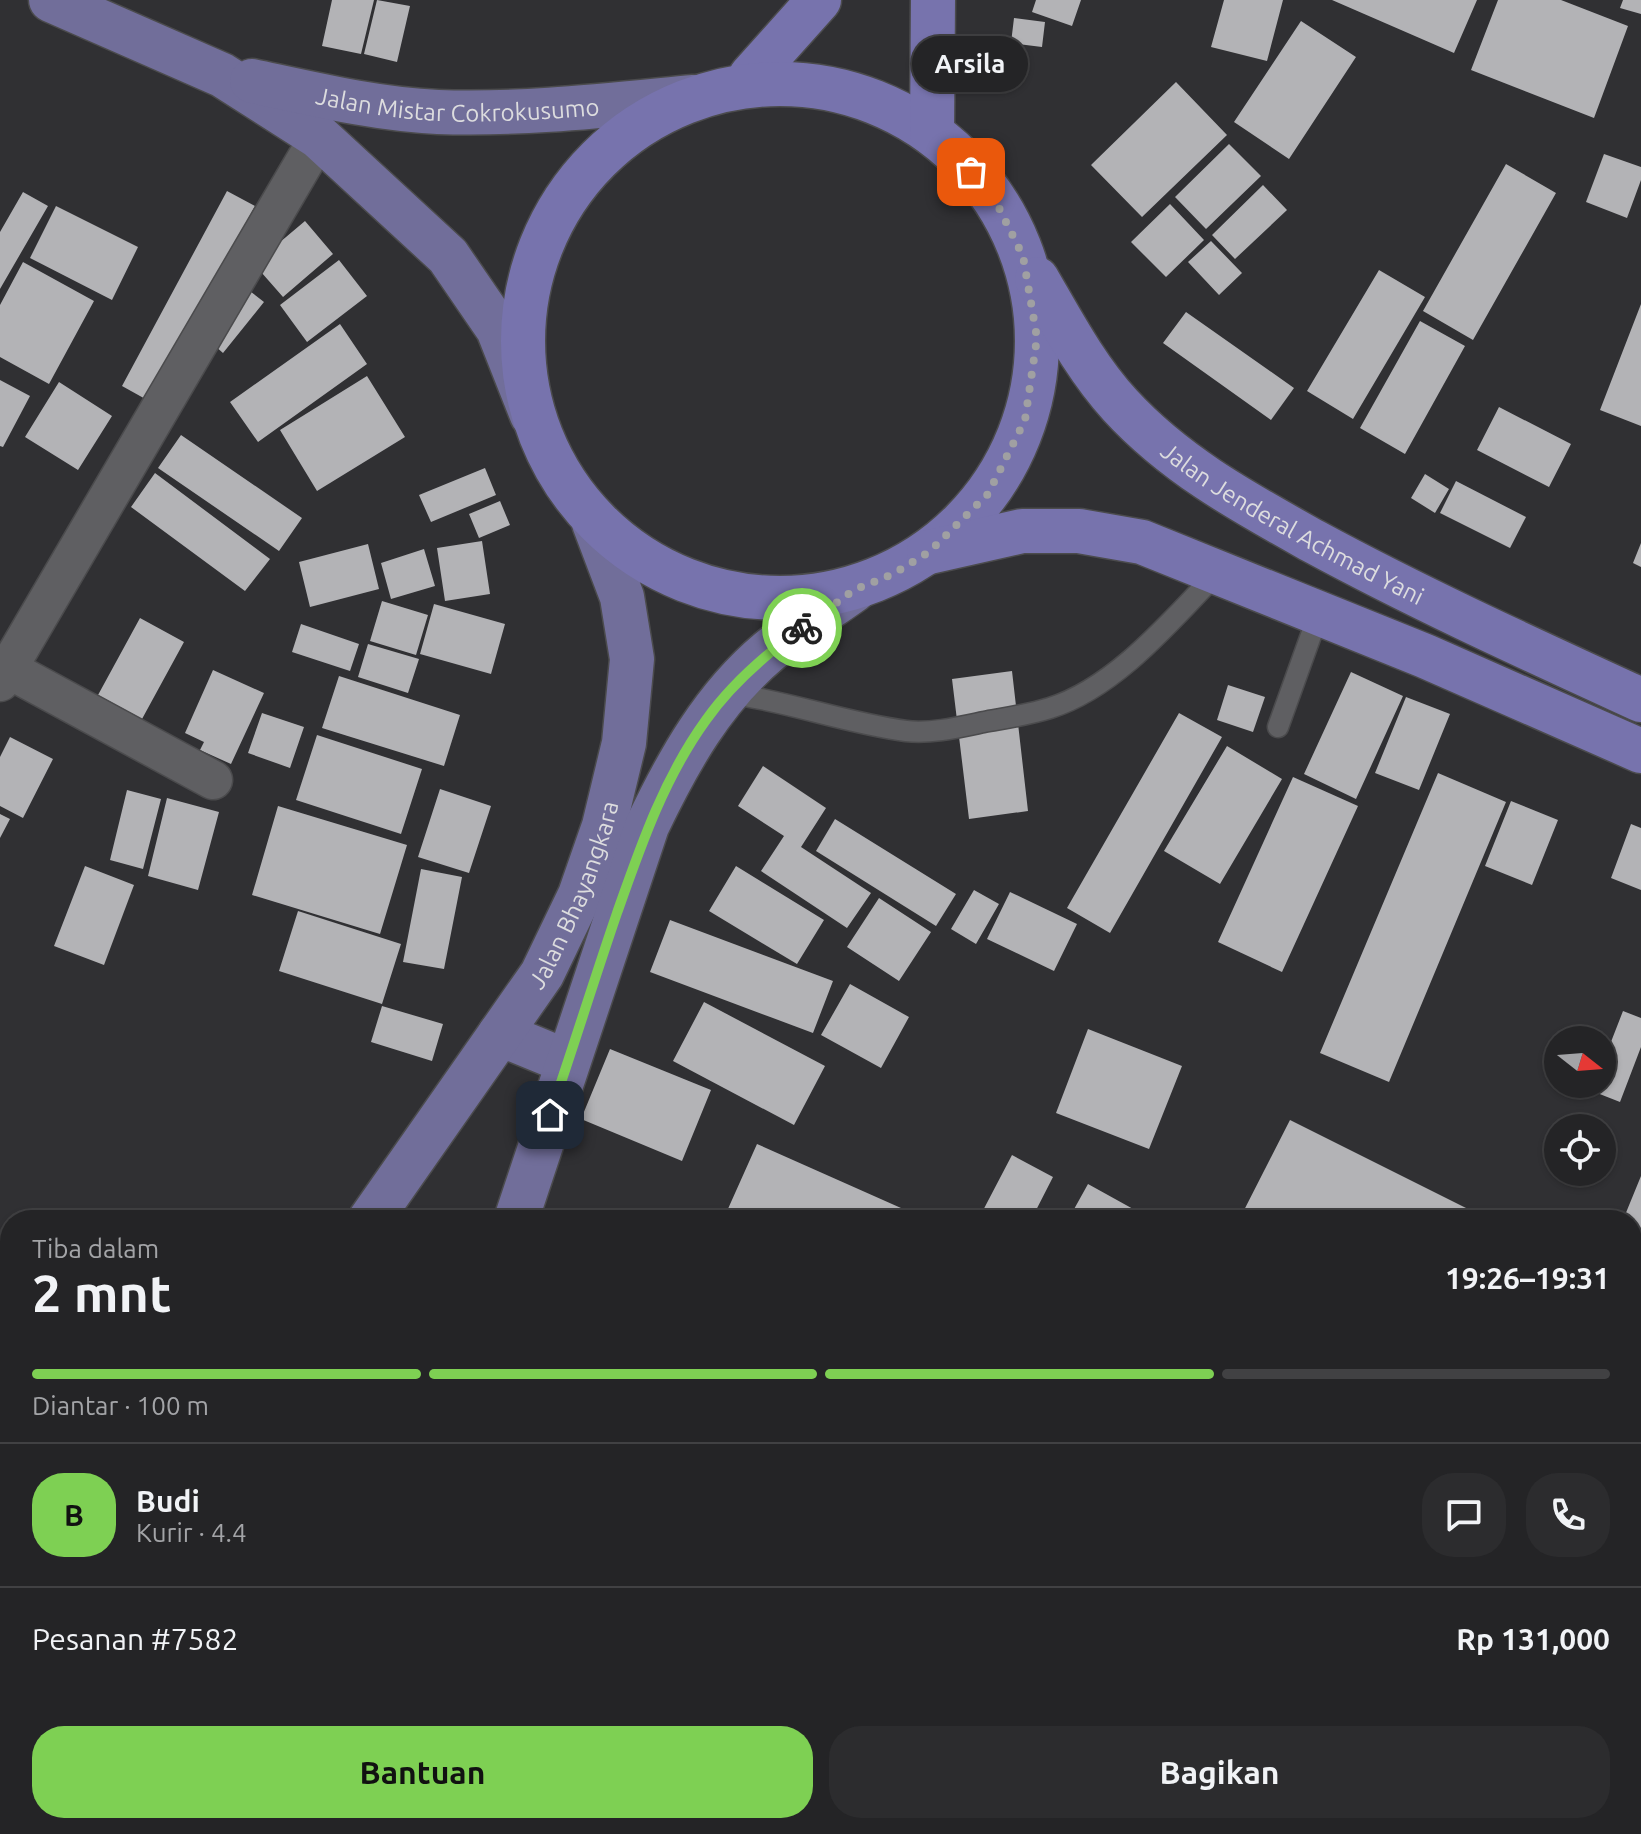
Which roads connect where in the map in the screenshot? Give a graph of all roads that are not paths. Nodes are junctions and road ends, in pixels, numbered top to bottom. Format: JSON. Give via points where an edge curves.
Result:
{"nodes":[{"id":1,"x":51,"y":0,"type":"edge"},
{"id":2,"x":819,"y":0,"type":"edge"},
{"id":3,"x":933,"y":0,"type":"edge"},
{"id":4,"x":222,"y":75,"type":"junction"},
{"id":5,"x":751,"y":76,"type":"junction"},
{"id":6,"x":694,"y":97,"type":"junction"},
{"id":7,"x":932,"y":133,"type":"junction"},
{"id":8,"x":319,"y":137,"type":"junction"},
{"id":9,"x":1023,"y":256,"type":"junction"},
{"id":10,"x":532,"y":415,"type":"junction"},
{"id":11,"x":594,"y":523,"type":"junction"},
{"id":12,"x":929,"y":552,"type":"junction"},
{"id":13,"x":1218,"y":572,"type":"junction"},
{"id":14,"x":854,"y":590,"type":"junction"},
{"id":15,"x":1319,"y":613,"type":"junction"},
{"id":16,"x":4,"y":676,"type":"edge"},
{"id":17,"x":727,"y":693,"type":"junction"},
{"id":18,"x":1641,"y":700,"type":"edge"},
{"id":19,"x":1278,"y":727,"type":"dead end"},
{"id":20,"x":1641,"y":751,"type":"edge"},
{"id":21,"x":213,"y":780,"type":"dead end"},
{"id":22,"x":500,"y":1034,"type":"junction"},
{"id":23,"x":568,"y":1062,"type":"junction"},
{"id":24,"x":377,"y":1210,"type":"edge"},
{"id":25,"x":519,"y":1210,"type":"edge"}],
"edges":[{"from":1,"to":4,"type":"main road","name":"Jalan Mistar Cokrokusumo"},
{"from":2,"to":5,"type":"highway"},
{"from":3,"to":7,"type":"highway"},
{"from":4,"to":6,"type":"main road","name":"Jalan Mistar Cokrokusumo","via":[[356,104],[437,112],[546,111]]},
{"from":4,"to":8,"type":"main road","name":"Jalan Mistar Cokrokusumo"},
{"from":5,"to":6,"type":"highway"},
{"from":5,"to":7,"type":"highway","via":[[826,86],[888,106]]},
{"from":6,"to":10,"type":"highway","via":[[625,135],[570,191],[535,261],[521,337]]},
{"from":7,"to":9,"type":"highway","via":[[991,192]]},
{"from":8,"to":10,"type":"main road","name":"Jalan Mistar Cokrokusumo","via":[[448,256],[498,329]]},
{"from":8,"to":16,"type":"street"},
{"from":9,"to":12,"type":"highway","via":[[1037,338],[1025,420],[988,494]]},
{"from":9,"to":18,"type":"highway","name":"Jalan Jenderal Achmad Yani","via":[[1081,354],[1119,404],[1165,449],[1222,490],[1395,586]]},
{"from":10,"to":11,"type":"highway"},
{"from":11,"to":14,"type":"highway","via":[[649,566],[715,593],[785,601]]},
{"from":11,"to":22,"type":"main road","name":"Jalan Bhayangkara","via":[[622,597],[632,659],[624,743],[580,895],[542,974]]},
{"from":12,"to":13,"type":"highway","via":[[1022,531],[1079,531],[1142,542]]},
{"from":12,"to":14,"type":"highway"},
{"from":13,"to":15,"type":"highway"},
{"from":13,"to":17,"type":"lane","via":[[1114,672],[1051,708],[955,728],[909,731]]},
{"from":14,"to":17,"type":"main road","via":[[768,652]]},
{"from":15,"to":19,"type":"lane"},
{"from":15,"to":20,"type":"highway"},
{"from":16,"to":21,"type":"street"},
{"from":17,"to":23,"type":"main road","via":[[677,765],[647,826]]},
{"from":22,"to":23,"type":"main road"},
{"from":22,"to":24,"type":"main road","name":"Jalan Bhayangkara"},
{"from":23,"to":25,"type":"main road"}]}
